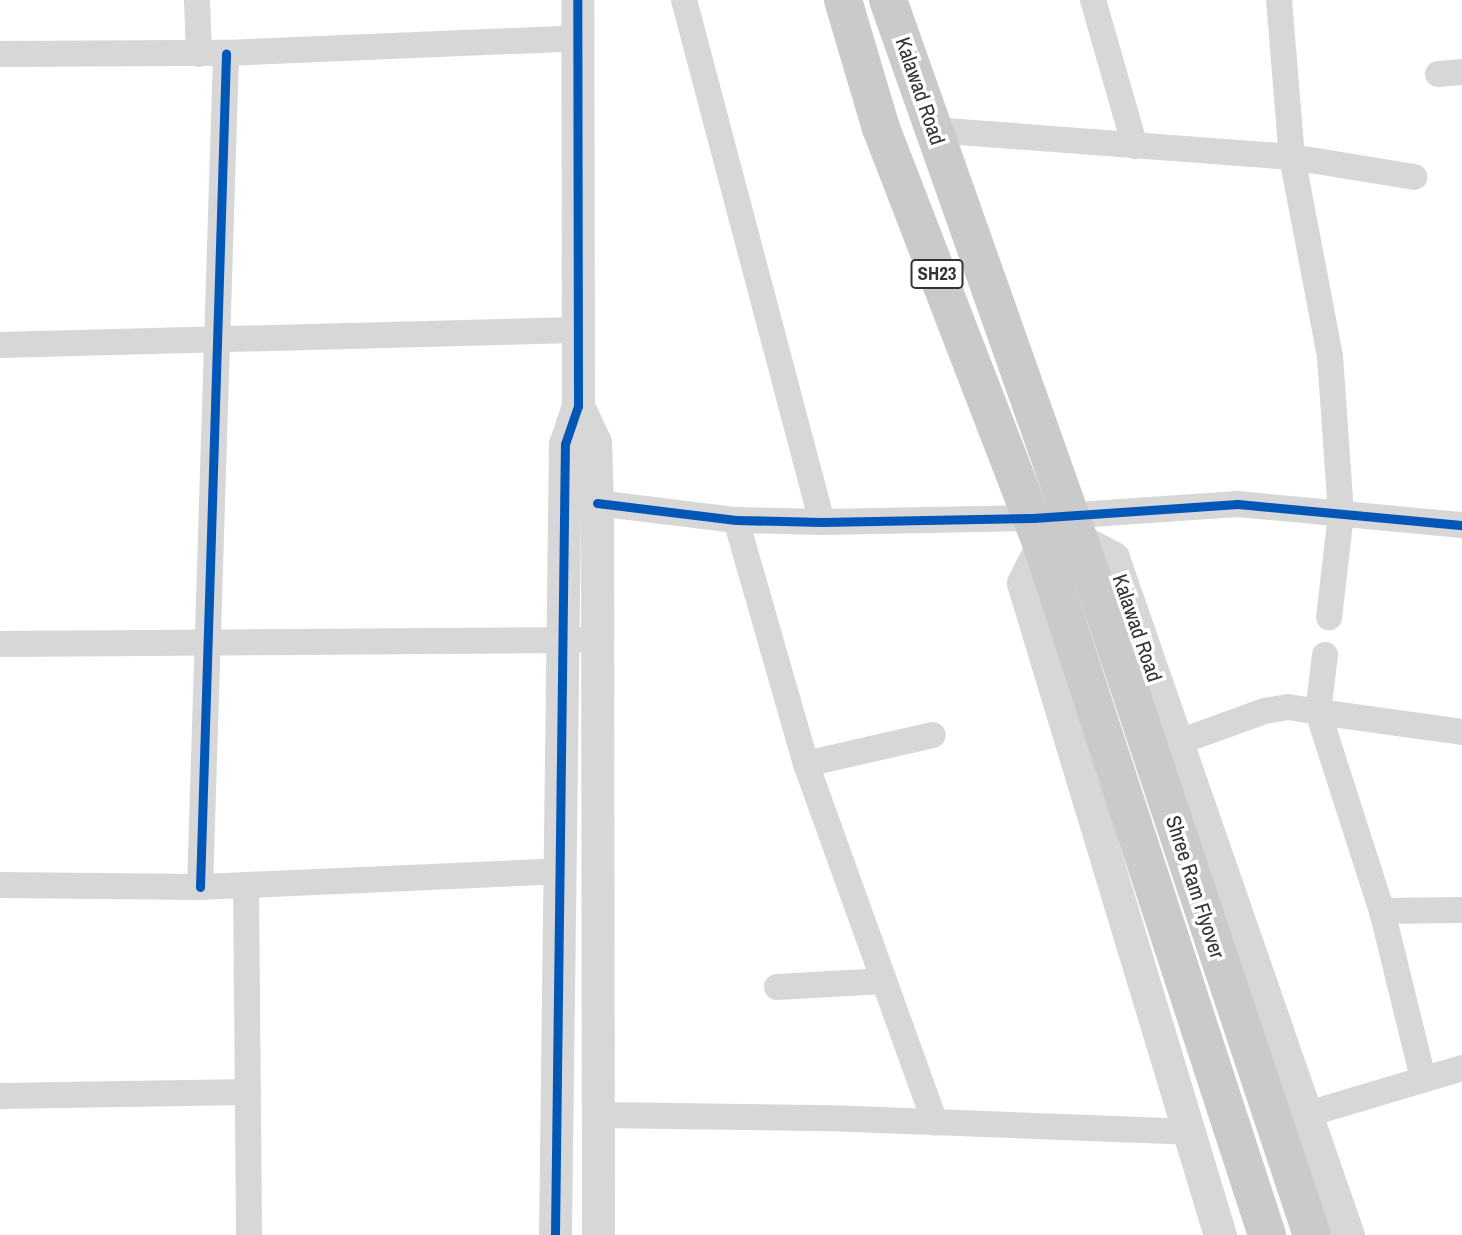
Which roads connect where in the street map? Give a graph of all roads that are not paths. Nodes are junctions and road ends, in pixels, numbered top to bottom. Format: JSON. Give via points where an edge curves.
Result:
{"nodes":[{"id":1,"x":197,"y":0,"type":"edge"},
{"id":2,"x":577,"y":0,"type":"edge"},
{"id":3,"x":684,"y":0,"type":"edge"},
{"id":4,"x":843,"y":0,"type":"edge"},
{"id":5,"x":888,"y":0,"type":"edge"},
{"id":6,"x":1093,"y":0,"type":"edge"},
{"id":7,"x":1279,"y":0,"type":"edge"},
{"id":8,"x":579,"y":38,"type":"junction"},
{"id":9,"x":226,"y":53,"type":"junction"},
{"id":10,"x":0,"y":54,"type":"edge"},
{"id":11,"x":199,"y":54,"type":"junction"},
{"id":12,"x":933,"y":130,"type":"junction"},
{"id":13,"x":1135,"y":146,"type":"junction"},
{"id":14,"x":1292,"y":157,"type":"junction"},
{"id":15,"x":1414,"y":177,"type":"dead end"},
{"id":16,"x":575,"y":330,"type":"junction"},
{"id":17,"x":217,"y":341,"type":"junction"},
{"id":18,"x":0,"y":345,"type":"edge"},
{"id":19,"x":578,"y":406,"type":"junction"},
{"id":20,"x":597,"y":503,"type":"junction"},
{"id":21,"x":1341,"y":514,"type":"junction"},
{"id":22,"x":736,"y":520,"type":"junction"},
{"id":23,"x":821,"y":522,"type":"junction"},
{"id":24,"x":1462,"y":525,"type":"edge"},
{"id":25,"x":1056,"y":529,"type":"junction"},
{"id":26,"x":1329,"y":618,"type":"dead end"},
{"id":27,"x":581,"y":640,"type":"junction"},
{"id":28,"x":207,"y":642,"type":"junction"},
{"id":29,"x":0,"y":644,"type":"edge"},
{"id":30,"x":1325,"y":654,"type":"dead end"},
{"id":31,"x":1318,"y":712,"type":"junction"},
{"id":32,"x":1462,"y":732,"type":"edge"},
{"id":33,"x":933,"y":735,"type":"dead end"},
{"id":34,"x":1176,"y":743,"type":"junction"},
{"id":35,"x":806,"y":764,"type":"junction"},
{"id":36,"x":560,"y":871,"type":"junction"},
{"id":37,"x":0,"y":885,"type":"edge"},
{"id":38,"x":246,"y":885,"type":"junction"},
{"id":39,"x":200,"y":887,"type":"junction"},
{"id":40,"x":1462,"y":910,"type":"edge"},
{"id":41,"x":1382,"y":911,"type":"junction"},
{"id":42,"x":884,"y":981,"type":"junction"},
{"id":43,"x":777,"y":986,"type":"dead end"},
{"id":44,"x":1462,"y":1068,"type":"edge"},
{"id":45,"x":1423,"y":1078,"type":"junction"},
{"id":46,"x":248,"y":1092,"type":"junction"},
{"id":47,"x":0,"y":1096,"type":"edge"},
{"id":48,"x":1308,"y":1114,"type":"junction"},
{"id":49,"x":600,"y":1115,"type":"junction"},
{"id":50,"x":935,"y":1122,"type":"junction"},
{"id":51,"x":1188,"y":1132,"type":"junction"},
{"id":52,"x":249,"y":1235,"type":"edge"},
{"id":53,"x":555,"y":1235,"type":"edge"},
{"id":54,"x":598,"y":1235,"type":"edge"},
{"id":55,"x":1220,"y":1235,"type":"edge"},
{"id":56,"x":1267,"y":1235,"type":"edge"},
{"id":57,"x":1312,"y":1235,"type":"edge"},
{"id":58,"x":1348,"y":1235,"type":"edge"}],
"edges":[{"from":1,"to":11,"type":"street"},
{"from":2,"to":8,"type":"street"},
{"from":3,"to":23,"type":"street"},
{"from":4,"to":25,"type":"main road","number":"SH23","via":[[881,128]]},
{"from":5,"to":12,"type":"main road","name":"Kalawad Road","number":"SH23"},
{"from":6,"to":13,"type":"street"},
{"from":7,"to":14,"type":"street"},
{"from":8,"to":9,"type":"street"},
{"from":8,"to":16,"type":"street"},
{"from":9,"to":11,"type":"street"},
{"from":9,"to":17,"type":"street"},
{"from":10,"to":11,"type":"street"},
{"from":12,"to":13,"type":"street"},
{"from":12,"to":25,"type":"main road","name":"Kalawad Road","number":"SH23"},
{"from":13,"to":14,"type":"street"},
{"from":14,"to":15,"type":"street"},
{"from":14,"to":21,"type":"street","via":[[1330,356]]},
{"from":16,"to":17,"type":"street"},
{"from":16,"to":19,"type":"street"},
{"from":17,"to":18,"type":"street"},
{"from":17,"to":28,"type":"street"},
{"from":19,"to":20,"type":"street","via":[[596,442]]},
{"from":19,"to":27,"type":"street","via":[[565,444]]},
{"from":20,"to":22,"type":"street"},
{"from":20,"to":27,"type":"street"},
{"from":21,"to":24,"type":"street"},
{"from":21,"to":25,"type":"street","via":[[1238,504]]},
{"from":21,"to":26,"type":"street"},
{"from":22,"to":23,"type":"street"},
{"from":22,"to":35,"type":"street"},
{"from":23,"to":25,"type":"street"},
{"from":25,"to":34,"type":"street","name":"Kalawad Road","via":[[1113,558]]},
{"from":25,"to":51,"type":"street","via":[[1023,583]]},
{"from":25,"to":56,"type":"main road","name":"Shree Ram Flyover","via":[[1056,588]]},
{"from":25,"to":57,"type":"main road","name":"Shree Ram Flyover","via":[[1097,591]]},
{"from":27,"to":28,"type":"street"},
{"from":27,"to":36,"type":"street"},
{"from":27,"to":49,"type":"street"},
{"from":28,"to":29,"type":"street"},
{"from":28,"to":39,"type":"street"},
{"from":30,"to":31,"type":"street"},
{"from":31,"to":32,"type":"street"},
{"from":31,"to":34,"type":"street","via":[[1288,707],[1265,711]]},
{"from":31,"to":41,"type":"street"},
{"from":33,"to":35,"type":"street"},
{"from":34,"to":48,"type":"street","name":"Kalawad Road"},
{"from":35,"to":42,"type":"street"},
{"from":36,"to":38,"type":"street"},
{"from":36,"to":53,"type":"street"},
{"from":37,"to":39,"type":"street"},
{"from":38,"to":39,"type":"street"},
{"from":38,"to":46,"type":"street"},
{"from":40,"to":41,"type":"street"},
{"from":41,"to":45,"type":"street"},
{"from":42,"to":43,"type":"street"},
{"from":42,"to":50,"type":"street"},
{"from":44,"to":45,"type":"street"},
{"from":45,"to":48,"type":"street"},
{"from":46,"to":47,"type":"street"},
{"from":46,"to":52,"type":"street"},
{"from":48,"to":58,"type":"street","name":"Kalawad Road"},
{"from":49,"to":50,"type":"street"},
{"from":49,"to":54,"type":"street"},
{"from":50,"to":51,"type":"street"},
{"from":51,"to":55,"type":"street"}]}
